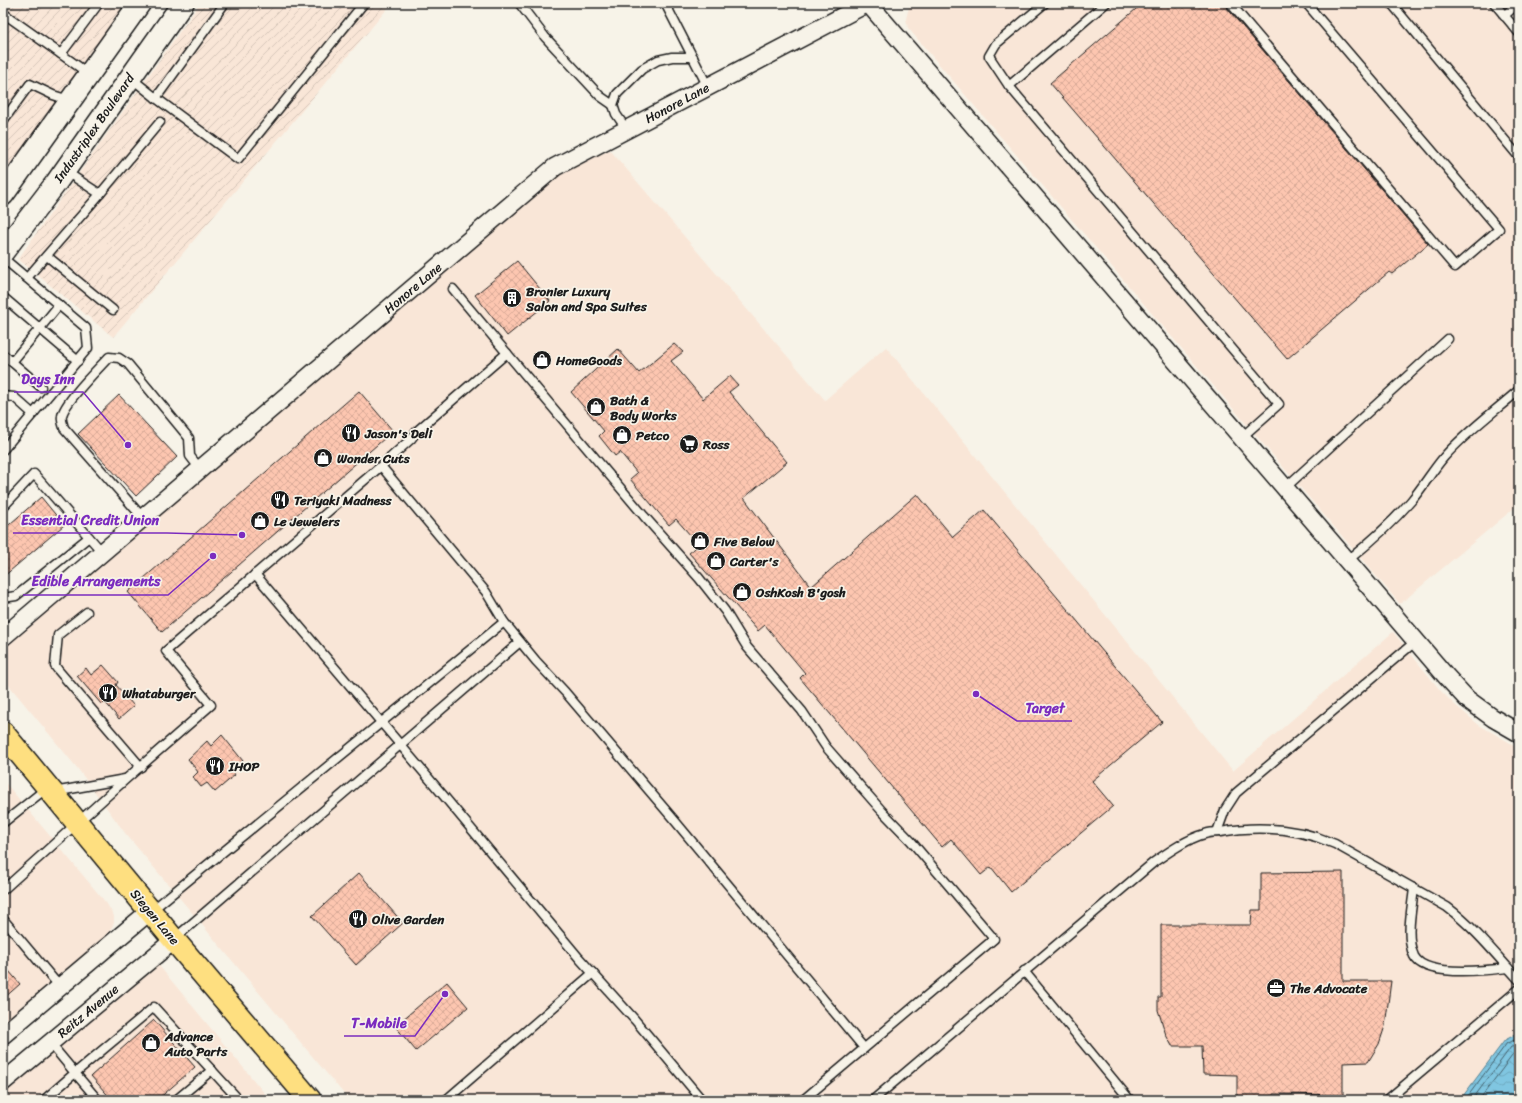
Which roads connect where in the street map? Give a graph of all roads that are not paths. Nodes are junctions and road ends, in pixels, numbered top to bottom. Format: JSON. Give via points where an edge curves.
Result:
{"nodes":[{"id":1,"x":99,"y":3,"type":"edge"},
{"id":2,"x":140,"y":3,"type":"edge"},
{"id":3,"x":183,"y":3,"type":"edge"},
{"id":4,"x":225,"y":3,"type":"edge"},
{"id":5,"x":364,"y":3,"type":"edge"},
{"id":6,"x":519,"y":3,"type":"edge"},
{"id":7,"x":665,"y":3,"type":"edge"},
{"id":8,"x":868,"y":3,"type":"edge"},
{"id":9,"x":1045,"y":3,"type":"edge"},
{"id":10,"x":1106,"y":3,"type":"edge"},
{"id":11,"x":1230,"y":3,"type":"edge"},
{"id":12,"x":1306,"y":3,"type":"edge"},
{"id":13,"x":1391,"y":3,"type":"edge"},
{"id":14,"x":1494,"y":3,"type":"edge"},
{"id":15,"x":1518,"y":3,"type":"edge"},
{"id":16,"x":3,"y":13,"type":"edge"},
{"id":17,"x":1504,"y":16,"type":"junction"},
{"id":18,"x":1519,"y":33,"type":"edge"},
{"id":19,"x":60,"y":54,"type":"junction"},
{"id":20,"x":693,"y":57,"type":"junction"},
{"id":21,"x":90,"y":74,"type":"junction"},
{"id":22,"x":130,"y":78,"type":"junction"},
{"id":23,"x":1009,"y":86,"type":"junction"},
{"id":24,"x":708,"y":87,"type":"junction"},
{"id":25,"x":156,"y":98,"type":"junction"},
{"id":26,"x":72,"y":100,"type":"junction"},
{"id":27,"x":613,"y":105,"type":"junction"},
{"id":28,"x":3,"y":121,"type":"edge"},
{"id":29,"x":160,"y":122,"type":"dead end"},
{"id":30,"x":627,"y":130,"type":"junction"},
{"id":31,"x":1519,"y":157,"type":"edge"},
{"id":32,"x":64,"y":171,"type":"junction"},
{"id":33,"x":100,"y":194,"type":"junction"},
{"id":34,"x":3,"y":195,"type":"edge"},
{"id":35,"x":3,"y":252,"type":"edge"},
{"id":36,"x":47,"y":256,"type":"junction"},
{"id":37,"x":3,"y":258,"type":"edge"},
{"id":38,"x":27,"y":278,"type":"junction"},
{"id":39,"x":453,"y":289,"type":"dead end"},
{"id":40,"x":3,"y":297,"type":"edge"},
{"id":41,"x":59,"y":306,"type":"junction"},
{"id":42,"x":113,"y":310,"type":"dead end"},
{"id":43,"x":40,"y":328,"type":"junction"},
{"id":44,"x":1448,"y":339,"type":"dead end"},
{"id":45,"x":507,"y":352,"type":"junction"},
{"id":46,"x":3,"y":354,"type":"edge"},
{"id":47,"x":78,"y":361,"type":"junction"},
{"id":48,"x":12,"y":362,"type":"junction"},
{"id":49,"x":41,"y":387,"type":"dead end"},
{"id":50,"x":1519,"y":390,"type":"edge"},
{"id":51,"x":3,"y":396,"type":"edge"},
{"id":52,"x":33,"y":414,"type":"junction"},
{"id":53,"x":1242,"y":437,"type":"junction"},
{"id":54,"x":3,"y":450,"type":"edge"},
{"id":55,"x":381,"y":466,"type":"junction"},
{"id":56,"x":200,"y":469,"type":"junction"},
{"id":57,"x":1285,"y":488,"type":"junction"},
{"id":58,"x":3,"y":506,"type":"edge"},
{"id":59,"x":143,"y":518,"type":"junction"},
{"id":60,"x":89,"y":537,"type":"junction"},
{"id":61,"x":103,"y":553,"type":"junction"},
{"id":62,"x":1347,"y":561,"type":"junction"},
{"id":63,"x":255,"y":574,"type":"junction"},
{"id":64,"x":3,"y":598,"type":"edge"},
{"id":65,"x":87,"y":612,"type":"dead end"},
{"id":66,"x":504,"y":622,"type":"junction"},
{"id":67,"x":3,"y":637,"type":"edge"},
{"id":68,"x":1416,"y":641,"type":"junction"},
{"id":69,"x":520,"y":642,"type":"junction"},
{"id":70,"x":381,"y":722,"type":"junction"},
{"id":71,"x":1519,"y":734,"type":"edge"},
{"id":72,"x":4,"y":735,"type":"edge"},
{"id":73,"x":400,"y":744,"type":"junction"},
{"id":74,"x":141,"y":767,"type":"junction"},
{"id":75,"x":126,"y":779,"type":"junction"},
{"id":76,"x":50,"y":790,"type":"junction"},
{"id":77,"x":3,"y":823,"type":"edge"},
{"id":78,"x":77,"y":823,"type":"junction"},
{"id":79,"x":1217,"y":832,"type":"junction"},
{"id":80,"x":1414,"y":888,"type":"junction"},
{"id":81,"x":3,"y":890,"type":"edge"},
{"id":82,"x":150,"y":911,"type":"junction"},
{"id":83,"x":3,"y":919,"type":"edge"},
{"id":84,"x":174,"y":940,"type":"junction"},
{"id":85,"x":1508,"y":968,"type":"junction"},
{"id":86,"x":1024,"y":970,"type":"junction"},
{"id":87,"x":593,"y":973,"type":"junction"},
{"id":88,"x":1519,"y":980,"type":"edge"},
{"id":89,"x":60,"y":987,"type":"junction"},
{"id":90,"x":1519,"y":989,"type":"edge"},
{"id":91,"x":3,"y":1036,"type":"edge"},
{"id":92,"x":50,"y":1043,"type":"junction"},
{"id":93,"x":864,"y":1048,"type":"junction"},
{"id":94,"x":212,"y":1070,"type":"junction"},
{"id":95,"x":75,"y":1073,"type":"junction"},
{"id":96,"x":3,"y":1082,"type":"edge"},
{"id":97,"x":307,"y":1099,"type":"edge"},
{"id":98,"x":44,"y":1100,"type":"edge"},
{"id":99,"x":98,"y":1100,"type":"edge"},
{"id":100,"x":176,"y":1100,"type":"edge"},
{"id":101,"x":239,"y":1100,"type":"edge"},
{"id":102,"x":446,"y":1100,"type":"edge"},
{"id":103,"x":702,"y":1100,"type":"edge"},
{"id":104,"x":803,"y":1100,"type":"edge"},
{"id":105,"x":873,"y":1100,"type":"edge"},
{"id":106,"x":1130,"y":1100,"type":"edge"},
{"id":107,"x":1387,"y":1100,"type":"edge"}],
"edges":[{"from":1,"to":19,"type":"lane"},
{"from":2,"to":21,"type":"street"},
{"from":3,"to":22,"type":"street","name":"Industriplex Boulevard"},
{"from":4,"to":25,"type":"lane"},
{"from":5,"to":25,"type":"lane","via":[[238,159]]},
{"from":6,"to":27,"type":"lane","via":[[545,38],[600,96]]},
{"from":7,"to":20,"type":"lane"},
{"from":8,"to":24,"type":"street","name":"Honore Lane"},
{"from":8,"to":53,"type":"street"},
{"from":9,"to":23,"type":"lane","via":[[996,44],[988,56]]},
{"from":10,"to":23,"type":"lane"},
{"from":11,"to":12,"type":"lane","via":[[1454,267],[1498,229]]},
{"from":13,"to":31,"type":"lane"},
{"from":14,"to":17,"type":"lane"},
{"from":15,"to":17,"type":"lane"},
{"from":16,"to":19,"type":"lane"},
{"from":17,"to":18,"type":"lane"},
{"from":19,"to":21,"type":"lane"},
{"from":20,"to":24,"type":"lane"},
{"from":20,"to":27,"type":"lane","via":[[658,60],[642,70],[617,94]]},
{"from":21,"to":26,"type":"street"},
{"from":22,"to":25,"type":"lane"},
{"from":22,"to":32,"type":"street","name":"Industriplex Boulevard"},
{"from":23,"to":53,"type":"lane","via":[[1279,404]]},
{"from":24,"to":30,"type":"street","name":"Honore Lane"},
{"from":26,"to":28,"type":"lane","via":[[53,95],[30,84]]},
{"from":26,"to":34,"type":"street"},
{"from":27,"to":30,"type":"lane"},
{"from":29,"to":33,"type":"lane"},
{"from":30,"to":56,"type":"street","name":"Honore Lane","via":[[555,168]]},
{"from":32,"to":33,"type":"lane"},
{"from":32,"to":35,"type":"street","name":"Industriplex Boulevard"},
{"from":33,"to":36,"type":"lane"},
{"from":36,"to":38,"type":"lane"},
{"from":36,"to":42,"type":"lane"},
{"from":37,"to":38,"type":"lane"},
{"from":38,"to":41,"type":"lane"},
{"from":39,"to":45,"type":"lane"},
{"from":40,"to":43,"type":"lane"},
{"from":41,"to":43,"type":"lane"},
{"from":41,"to":47,"type":"lane","via":[[86,328],[88,348]]},
{"from":43,"to":47,"type":"lane"},
{"from":43,"to":48,"type":"lane"},
{"from":44,"to":57,"type":"lane"},
{"from":45,"to":55,"type":"lane"},
{"from":45,"to":93,"type":"lane","via":[[699,578],[747,647],[802,712],[826,747],[911,841],[994,939]]},
{"from":46,"to":48,"type":"lane"},
{"from":47,"to":52,"type":"lane"},
{"from":48,"to":49,"type":"lane"},
{"from":50,"to":62,"type":"lane","via":[[1458,442],[1391,524]]},
{"from":51,"to":52,"type":"lane","via":[[14,397]]},
{"from":52,"to":54,"type":"lane"},
{"from":53,"to":57,"type":"street"},
{"from":55,"to":63,"type":"lane"},
{"from":55,"to":66,"type":"lane","via":[[486,592]]},
{"from":56,"to":59,"type":"street","name":"Honore Lane"},
{"from":56,"to":59,"type":"lane","via":[[190,456],[189,438],[128,364],[119,358],[109,357],[69,402],[62,414],[62,422],[64,428]]},
{"from":57,"to":62,"type":"street"},
{"from":58,"to":60,"type":"lane","via":[[34,474]]},
{"from":59,"to":61,"type":"street","name":"Honore Lane"},
{"from":60,"to":61,"type":"lane"},
{"from":60,"to":64,"type":"lane","via":[[16,596]]},
{"from":61,"to":67,"type":"street","name":"Honore Lane"},
{"from":62,"to":68,"type":"street"},
{"from":63,"to":70,"type":"lane"},
{"from":63,"to":74,"type":"lane","via":[[166,651],[211,705]]},
{"from":65,"to":74,"type":"lane","via":[[58,635],[55,666]]},
{"from":66,"to":69,"type":"lane"},
{"from":66,"to":70,"type":"lane"},
{"from":68,"to":71,"type":"street","via":[[1467,699]]},
{"from":68,"to":79,"type":"lane","via":[[1236,793],[1225,810]]},
{"from":69,"to":73,"type":"lane"},
{"from":69,"to":93,"type":"lane","via":[[675,820]]},
{"from":70,"to":73,"type":"lane"},
{"from":70,"to":82,"type":"lane"},
{"from":72,"to":76,"type":"main road","name":"Siegen Lane"},
{"from":73,"to":84,"type":"lane"},
{"from":73,"to":87,"type":"lane"},
{"from":74,"to":75,"type":"lane"},
{"from":75,"to":76,"type":"lane"},
{"from":75,"to":78,"type":"lane"},
{"from":76,"to":77,"type":"lane"},
{"from":76,"to":78,"type":"main road","name":"Siegen Lane"},
{"from":78,"to":81,"type":"lane"},
{"from":78,"to":82,"type":"main road","name":"Siegen Lane"},
{"from":79,"to":80,"type":"lane","via":[[1260,828],[1306,833],[1351,852]]},
{"from":79,"to":86,"type":"lane","via":[[1192,839],[1154,862]]},
{"from":80,"to":85,"type":"lane","via":[[1462,918]]},
{"from":80,"to":85,"type":"lane","via":[[1411,940],[1415,956],[1424,965],[1440,970],[1459,971]]},
{"from":82,"to":84,"type":"main road","name":"Siegen Lane"},
{"from":82,"to":89,"type":"street"},
{"from":83,"to":89,"type":"lane"},
{"from":84,"to":92,"type":"street","name":"Reitz Avenue"},
{"from":84,"to":97,"type":"main road","name":"Siegen Lane"},
{"from":85,"to":88,"type":"lane"},
{"from":86,"to":105,"type":"lane"},
{"from":86,"to":106,"type":"lane"},
{"from":87,"to":102,"type":"lane"},
{"from":87,"to":103,"type":"lane"},
{"from":89,"to":91,"type":"street"},
{"from":90,"to":107,"type":"lane"},
{"from":92,"to":95,"type":"lane"},
{"from":92,"to":96,"type":"street","name":"Reitz Avenue"},
{"from":93,"to":104,"type":"lane"},
{"from":94,"to":95,"type":"lane","via":[[154,1007]]},
{"from":94,"to":100,"type":"lane"},
{"from":94,"to":101,"type":"lane"},
{"from":95,"to":98,"type":"lane"},
{"from":95,"to":99,"type":"lane"}]}
